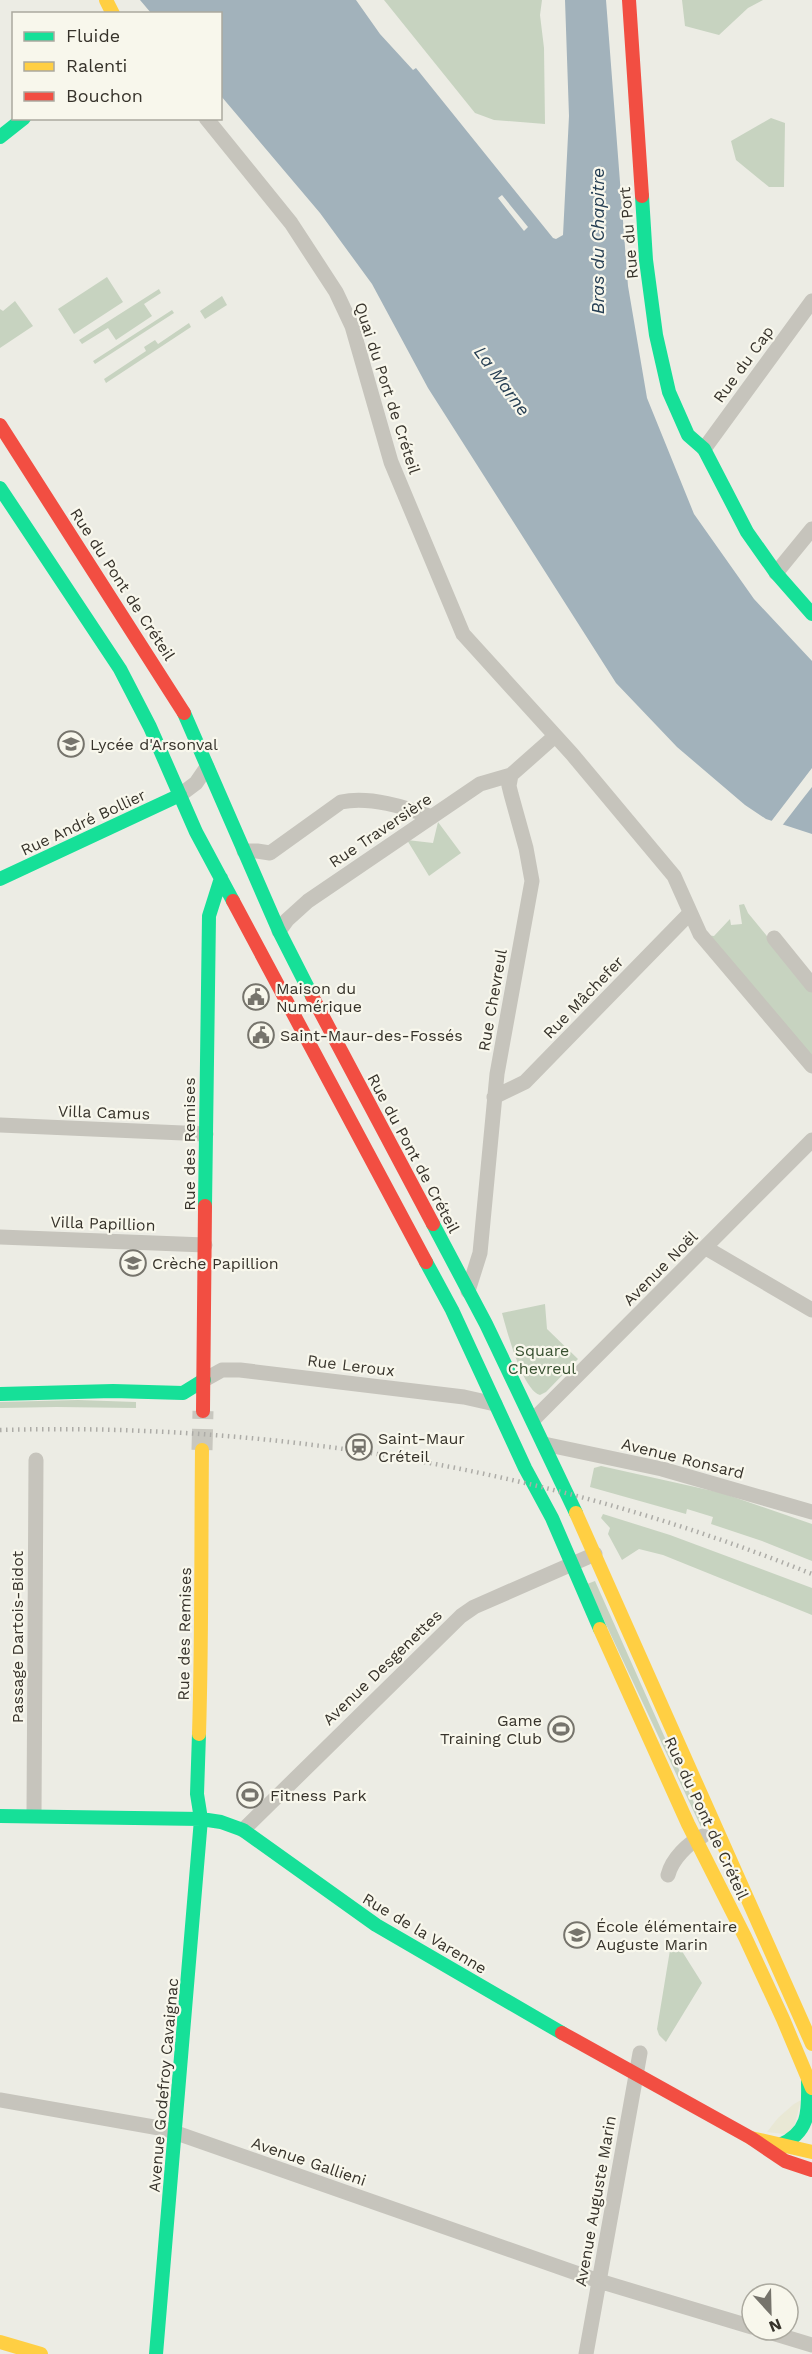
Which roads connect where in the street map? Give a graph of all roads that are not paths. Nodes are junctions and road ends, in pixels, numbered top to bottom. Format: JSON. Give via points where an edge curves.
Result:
{"nodes":[{"id":1,"x":629,"y":0,"type":"edge"},
{"id":2,"x":21,"y":120,"type":"edge"},
{"id":3,"x":208,"y":120,"type":"edge"},
{"id":4,"x":0,"y":137,"type":"edge"},
{"id":5,"x":812,"y":301,"type":"edge"},
{"id":6,"x":0,"y":425,"type":"edge"},
{"id":7,"x":704,"y":449,"type":"junction"},
{"id":8,"x":0,"y":488,"type":"edge"},
{"id":9,"x":812,"y":530,"type":"edge"},
{"id":10,"x":776,"y":573,"type":"junction"},
{"id":11,"x":812,"y":614,"type":"edge"},
{"id":12,"x":555,"y":736,"type":"junction"},
{"id":13,"x":207,"y":767,"type":"junction"},
{"id":14,"x":512,"y":775,"type":"junction"},
{"id":15,"x":180,"y":795,"type":"junction"},
{"id":16,"x":432,"y":817,"type":"junction"},
{"id":17,"x":244,"y":851,"type":"junction"},
{"id":18,"x":221,"y":878,"type":"junction"},
{"id":19,"x":0,"y":879,"type":"edge"},
{"id":20,"x":690,"y":913,"type":"junction"},
{"id":21,"x":279,"y":931,"type":"junction"},
{"id":22,"x":774,"y":938,"type":"dead end"},
{"id":23,"x":812,"y":985,"type":"edge"},
{"id":24,"x":812,"y":1066,"type":"edge"},
{"id":25,"x":494,"y":1097,"type":"junction"},
{"id":26,"x":0,"y":1125,"type":"edge"},
{"id":27,"x":206,"y":1134,"type":"junction"},
{"id":28,"x":812,"y":1140,"type":"edge"},
{"id":29,"x":0,"y":1237,"type":"edge"},
{"id":30,"x":205,"y":1245,"type":"junction"},
{"id":31,"x":706,"y":1248,"type":"junction"},
{"id":32,"x":468,"y":1291,"type":"junction"},
{"id":33,"x":812,"y":1310,"type":"edge"},
{"id":34,"x":506,"y":1365,"type":"junction"},
{"id":35,"x":483,"y":1378,"type":"junction"},
{"id":36,"x":204,"y":1380,"type":"junction"},
{"id":37,"x":0,"y":1394,"type":"edge"},
{"id":38,"x":495,"y":1404,"type":"junction"},
{"id":39,"x":203,"y":1411,"type":"tunnel mouth"},
{"id":40,"x":533,"y":1420,"type":"junction"},
{"id":41,"x":505,"y":1426,"type":"junction"},
{"id":42,"x":544,"y":1444,"type":"junction"},
{"id":43,"x":202,"y":1450,"type":"tunnel mouth"},
{"id":44,"x":36,"y":1460,"type":"dead end"},
{"id":45,"x":812,"y":1512,"type":"edge"},
{"id":46,"x":595,"y":1554,"type":"junction"},
{"id":47,"x":570,"y":1564,"type":"junction"},
{"id":48,"x":34,"y":1815,"type":"junction"},
{"id":49,"x":0,"y":1816,"type":"edge"},
{"id":50,"x":201,"y":1819,"type":"junction"},
{"id":51,"x":243,"y":1830,"type":"junction"},
{"id":52,"x":717,"y":1830,"type":"junction"},
{"id":53,"x":695,"y":1839,"type":"junction"},
{"id":54,"x":668,"y":1875,"type":"dead end"},
{"id":55,"x":812,"y":2044,"type":"edge"},
{"id":56,"x":639,"y":2053,"type":"dead end"},
{"id":57,"x":636,"y":2074,"type":"junction"},
{"id":58,"x":810,"y":2083,"type":"edge"},
{"id":59,"x":0,"y":2100,"type":"edge"},
{"id":60,"x":175,"y":2133,"type":"junction"},
{"id":61,"x":752,"y":2138,"type":"junction"},
{"id":62,"x":780,"y":2145,"type":"junction"},
{"id":63,"x":812,"y":2152,"type":"edge"},
{"id":64,"x":812,"y":2170,"type":"edge"},
{"id":65,"x":599,"y":2281,"type":"junction"},
{"id":66,"x":740,"y":2323,"type":"edge"},
{"id":67,"x":0,"y":2342,"type":"edge"},
{"id":68,"x":41,"y":2354,"type":"edge"},
{"id":69,"x":156,"y":2354,"type":"edge"},
{"id":70,"x":586,"y":2354,"type":"edge"}],
"edges":[{"from":1,"to":7,"type":"main road","name":"Rue du Port","via":[[640,192],[656,335],[669,392],[688,435]]},
{"from":2,"to":4,"type":"main road"},
{"from":3,"to":12,"type":"street","name":"Quai du Port de Créteil","via":[[291,223],[336,292],[351,326],[391,462],[463,634]]},
{"from":5,"to":7,"type":"street","name":"Rue du Cap"},
{"from":6,"to":13,"type":"main road","name":"Rue du Pont de Créteil","via":[[181,707]]},
{"from":7,"to":10,"type":"main road","name":"Rue du Port","via":[[747,532]]},
{"from":8,"to":15,"type":"main road","name":"Rue du Pont de Créteil","via":[[120,669]]},
{"from":9,"to":10,"type":"street"},
{"from":10,"to":11,"type":"main road","name":"Rue du Port"},
{"from":12,"to":14,"type":"street"},
{"from":12,"to":20,"type":"street","name":"Quai du Port de Créteil","via":[[674,876]]},
{"from":13,"to":15,"type":"street","via":[[196,783]]},
{"from":13,"to":17,"type":"main road","name":"Rue du Pont de Créteil"},
{"from":14,"to":16,"type":"street","name":"Rue Traversière","via":[[480,784]]},
{"from":14,"to":25,"type":"street","name":"Rue Chevreul","via":[[509,786],[532,880]]},
{"from":15,"to":18,"type":"main road","name":"Rue du Pont de Créteil"},
{"from":15,"to":19,"type":"main road","name":"Rue André Bollier"},
{"from":16,"to":17,"type":"street","via":[[354,799],[341,802],[270,853]]},
{"from":16,"to":21,"type":"street","name":"Rue Traversière","via":[[308,901]]},
{"from":17,"to":21,"type":"main road","name":"Rue du Pont de Créteil"},
{"from":18,"to":27,"type":"main road","name":"Rue des Remises","via":[[209,915]]},
{"from":18,"to":35,"type":"main road","name":"Rue du Pont de Créteil","via":[[446,1300]]},
{"from":20,"to":24,"type":"street","name":"Quai du Port de Créteil","via":[[700,934]]},
{"from":20,"to":25,"type":"street","name":"Rue Mâchefer","via":[[525,1082]]},
{"from":21,"to":32,"type":"main road","name":"Rue du Pont de Créteil"},
{"from":22,"to":23,"type":"street"},
{"from":25,"to":32,"type":"street","name":"Rue Chevreul","via":[[480,1253]]},
{"from":26,"to":27,"type":"street","name":"Villa Camus"},
{"from":27,"to":30,"type":"main road","name":"Rue des Remises"},
{"from":28,"to":31,"type":"street","name":"Avenue Noël"},
{"from":29,"to":30,"type":"street","name":"Villa Papillion"},
{"from":30,"to":36,"type":"main road","name":"Rue des Remises"},
{"from":31,"to":33,"type":"street"},
{"from":31,"to":40,"type":"street","name":"Avenue Noël"},
{"from":32,"to":34,"type":"main road","name":"Rue du Pont de Créteil"},
{"from":34,"to":35,"type":"main road","via":[[499,1376]]},
{"from":34,"to":40,"type":"main road","name":"Rue du Pont de Créteil"},
{"from":35,"to":38,"type":"main road","name":"Rue du Pont de Créteil"},
{"from":36,"to":37,"type":"main road","via":[[183,1393]]},
{"from":36,"to":38,"type":"street","name":"Rue Leroux","via":[[222,1370],[240,1370]]},
{"from":36,"to":39,"type":"main road","name":"Rue des Remises"},
{"from":38,"to":40,"type":"main road"},
{"from":38,"to":41,"type":"main road","name":"Rue du Pont de Créteil"},
{"from":40,"to":42,"type":"main road","name":"Rue du Pont de Créteil"},
{"from":41,"to":42,"type":"main road"},
{"from":41,"to":47,"type":"main road","name":"Rue du Pont de Créteil","via":[[552,1518]]},
{"from":42,"to":45,"type":"street","name":"Avenue Ronsard","via":[[662,1469]]},
{"from":42,"to":46,"type":"main road","name":"Rue du Pont de Créteil"},
{"from":43,"to":50,"type":"main road","name":"Rue des Remises","via":[[203,1622],[197,1794]]},
{"from":44,"to":48,"type":"street","name":"Passage Dartois-Bidot"},
{"from":46,"to":47,"type":"street"},
{"from":46,"to":52,"type":"main road","name":"Rue du Pont de Créteil"},
{"from":47,"to":51,"type":"street","name":"Avenue Desgenettes","via":[[461,1616]]},
{"from":47,"to":53,"type":"main road","name":"Rue du Pont de Créteil"},
{"from":48,"to":49,"type":"main road","name":"Rue de la Varenne"},
{"from":48,"to":50,"type":"main road","name":"Rue de la Varenne"},
{"from":50,"to":51,"type":"main road","name":"Rue de la Varenne"},
{"from":50,"to":60,"type":"main road","name":"Avenue Godefroy Cavaignac"},
{"from":51,"to":57,"type":"main road","name":"Rue de la Varenne","via":[[376,1925]]},
{"from":52,"to":53,"type":"street"},
{"from":52,"to":55,"type":"main road","name":"Rue du Pont de Créteil"},
{"from":53,"to":54,"type":"street"},
{"from":53,"to":58,"type":"main road","name":"Rue du Pont de Créteil","via":[[745,1937]]},
{"from":56,"to":57,"type":"street","name":"Avenue Auguste Marin"},
{"from":57,"to":61,"type":"main road","name":"Rue de la Varenne"},
{"from":57,"to":65,"type":"street","name":"Avenue Auguste Marin"},
{"from":58,"to":62,"type":"main road","via":[[809,2121],[793,2142]]},
{"from":59,"to":60,"type":"street","name":"Avenue Gallieni"},
{"from":60,"to":65,"type":"street","name":"Avenue Gallieni"},
{"from":60,"to":69,"type":"main road","name":"Avenue Godefroy Cavaignac"},
{"from":61,"to":62,"type":"main road"},
{"from":61,"to":64,"type":"main road","name":"Rue de la Varenne","via":[[785,2161]]},
{"from":62,"to":63,"type":"main road"},
{"from":65,"to":66,"type":"street","name":"Avenue Gallieni"},
{"from":65,"to":70,"type":"street","name":"Avenue Auguste Marin"},
{"from":67,"to":68,"type":"main road"}]}
